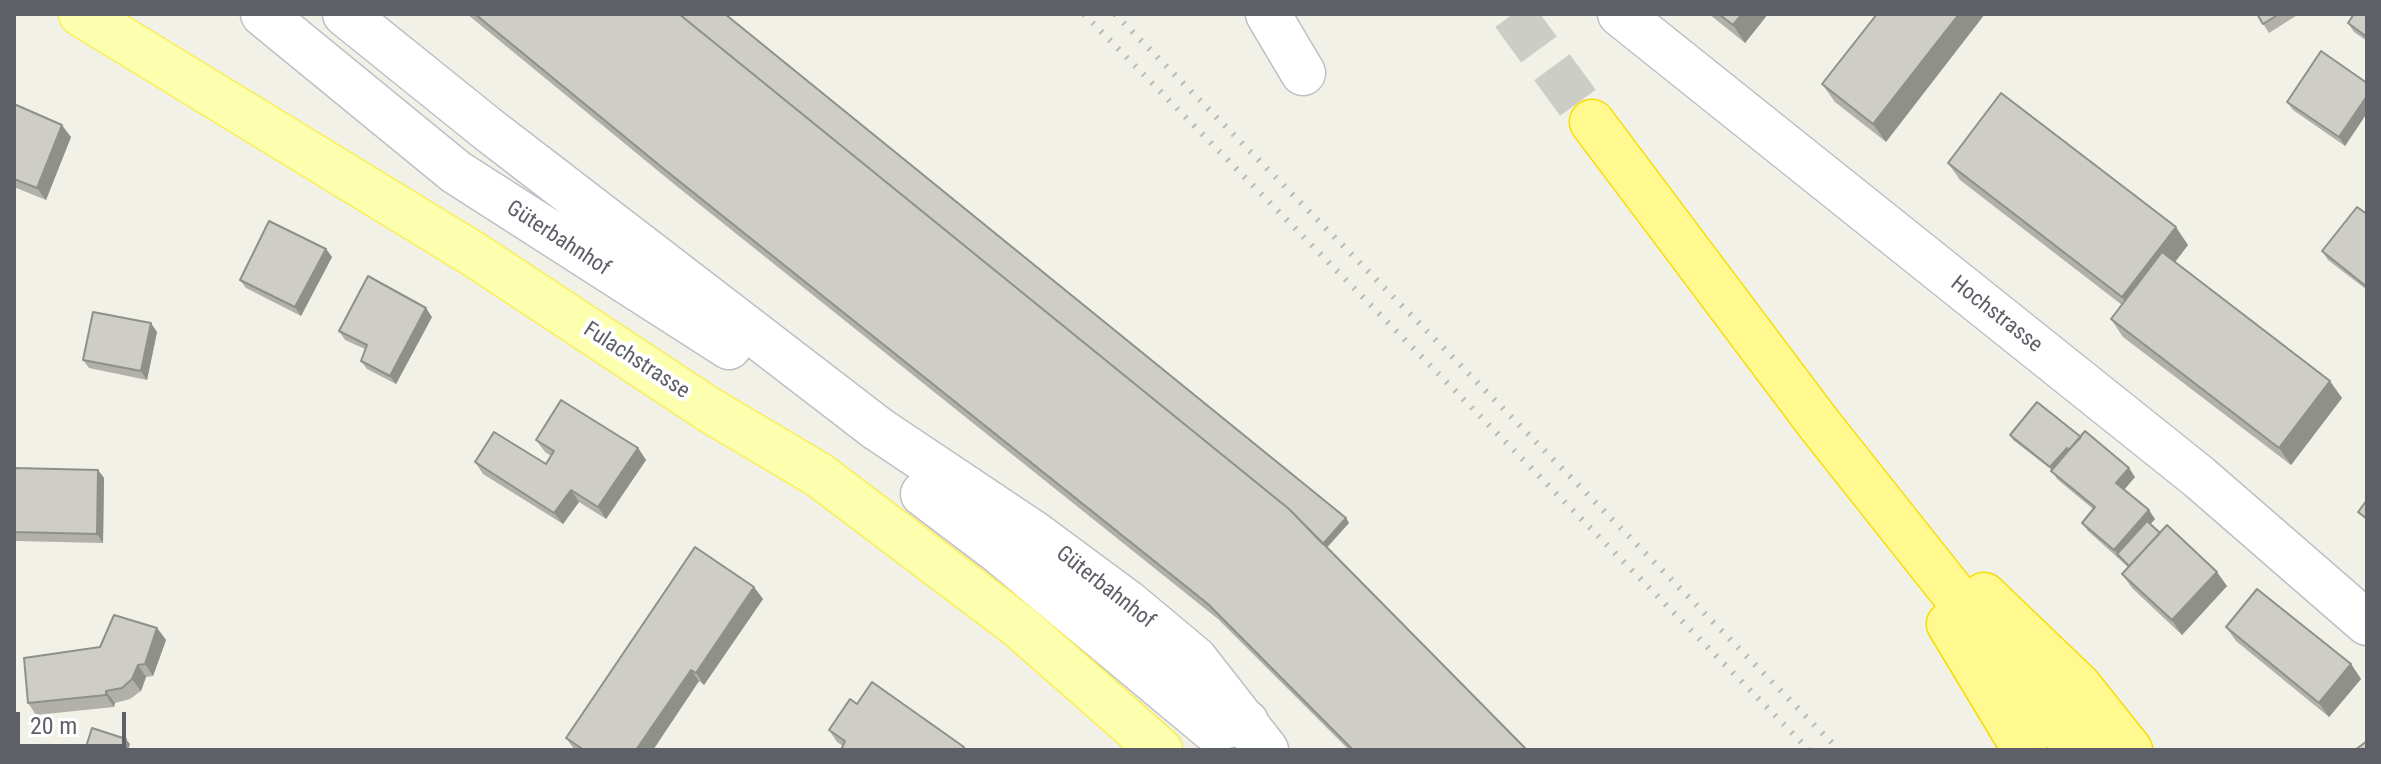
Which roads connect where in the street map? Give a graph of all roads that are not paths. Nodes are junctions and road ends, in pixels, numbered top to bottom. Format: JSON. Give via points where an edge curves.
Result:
{"nodes":[{"id":1,"x":81,"y":14,"type":"edge"},
{"id":2,"x":263,"y":14,"type":"edge"},
{"id":3,"x":294,"y":14,"type":"edge"},
{"id":4,"x":345,"y":14,"type":"edge"},
{"id":5,"x":1268,"y":14,"type":"edge"},
{"id":6,"x":1620,"y":14,"type":"edge"},
{"id":7,"x":1303,"y":73,"type":"dead end"},
{"id":8,"x":422,"y":118,"type":"dead end"},
{"id":9,"x":1592,"y":122,"type":"tunnel mouth"},
{"id":10,"x":489,"y":130,"type":"junction"},
{"id":11,"x":456,"y":172,"type":"junction"},
{"id":12,"x":723,"y":343,"type":"junction"},
{"id":13,"x":878,"y":429,"type":"junction"},
{"id":14,"x":1864,"y":481,"type":"junction"},
{"id":15,"x":2367,"y":623,"type":"edge"},
{"id":16,"x":1256,"y":736,"type":"edge"},
{"id":17,"x":2125,"y":743,"type":"edge"},
{"id":18,"x":1160,"y":750,"type":"edge"},
{"id":19,"x":2025,"y":750,"type":"edge"},
{"id":20,"x":2078,"y":750,"type":"edge"}],
"edges":[{"from":1,"to":18,"type":"main road","name":"Fulachstrasse","via":[[475,255],[708,409],[819,475],[1019,626]]},
{"from":2,"to":11,"type":"street","name":"Güterbahnhof"},
{"from":3,"to":8,"type":"street"},
{"from":4,"to":10,"type":"street","name":"Güterbahnhof"},
{"from":5,"to":7,"type":"street"},
{"from":6,"to":15,"type":"street","name":"Hochstrasse","via":[[2199,477]]},
{"from":9,"to":14,"type":"highway"},
{"from":10,"to":11,"type":"street"},
{"from":10,"to":13,"type":"street","name":"Güterbahnhof"},
{"from":11,"to":12,"type":"street","name":"Güterbahnhof"},
{"from":12,"to":13,"type":"street","name":"Güterbahnhof"},
{"from":12,"to":16,"type":"street","via":[[1001,553],[1212,729]]},
{"from":13,"to":16,"type":"street","name":"Güterbahnhof","via":[[1128,603],[1195,659]]},
{"from":14,"to":17,"type":"highway","via":[[2079,686]]},
{"from":14,"to":19,"type":"highway"},
{"from":14,"to":20,"type":"highway"}]}
